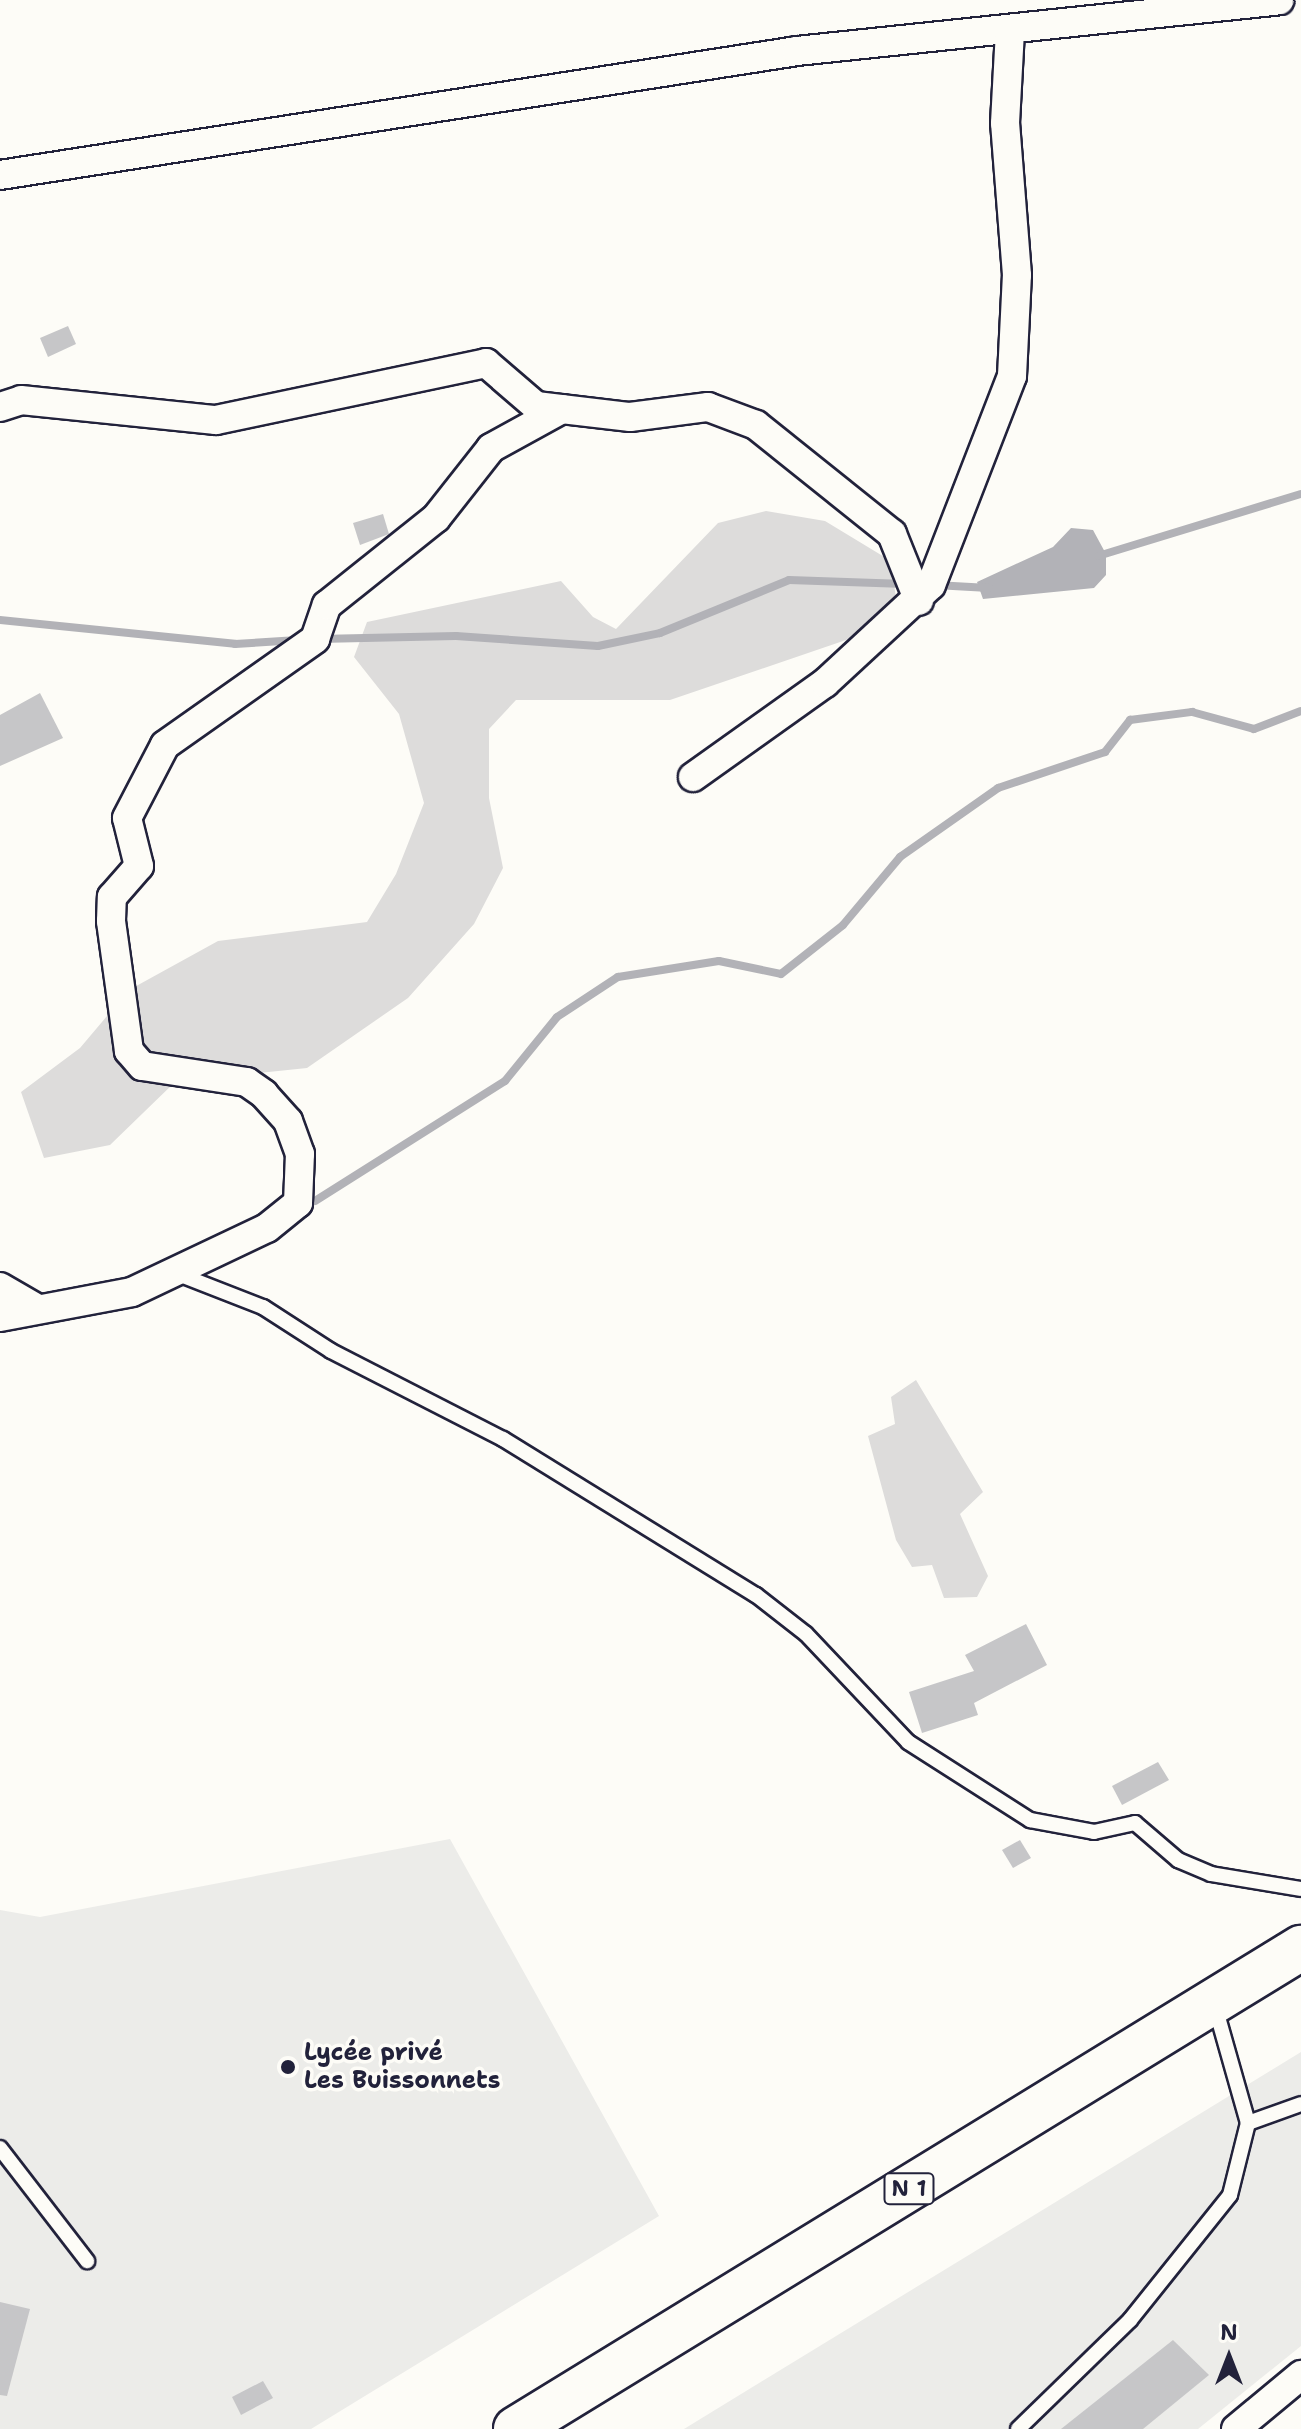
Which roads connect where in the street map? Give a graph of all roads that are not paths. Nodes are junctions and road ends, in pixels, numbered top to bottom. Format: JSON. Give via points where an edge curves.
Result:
{"nodes":[{"id":1,"x":1279,"y":0,"type":"edge"},
{"id":2,"x":1010,"y":30,"type":"junction"},
{"id":3,"x":0,"y":175,"type":"edge"},
{"id":4,"x":0,"y":407,"type":"edge"},
{"id":5,"x":562,"y":409,"type":"junction"},
{"id":6,"x":919,"y":601,"type":"junction"},
{"id":7,"x":693,"y":777,"type":"dead end"},
{"id":8,"x":173,"y":1272,"type":"junction"},
{"id":9,"x":0,"y":1287,"type":"edge"},
{"id":10,"x":36,"y":1308,"type":"junction"},
{"id":11,"x":0,"y":1317,"type":"edge"},
{"id":12,"x":1301,"y":1889,"type":"edge"},
{"id":13,"x":1301,"y":1948,"type":"edge"},
{"id":14,"x":1214,"y":2002,"type":"junction"},
{"id":15,"x":1301,"y":2104,"type":"edge"},
{"id":16,"x":1248,"y":2123,"type":"junction"},
{"id":17,"x":0,"y":2148,"type":"edge"},
{"id":18,"x":87,"y":2261,"type":"dead end"},
{"id":19,"x":1301,"y":2375,"type":"edge"},
{"id":20,"x":516,"y":2429,"type":"edge"},
{"id":21,"x":1018,"y":2429,"type":"edge"},
{"id":22,"x":1236,"y":2429,"type":"edge"}],
"edges":[{"from":1,"to":2,"type":"street"},
{"from":2,"to":3,"type":"street","via":[[797,51]]},
{"from":2,"to":6,"type":"street","via":[[1005,123],[1017,275],[1012,376]]},
{"from":4,"to":5,"type":"street","via":[[21,400],[216,420],[486,363],[503,371],[521,399]]},
{"from":5,"to":6,"type":"street","via":[[630,417],[708,407],[756,425],[892,534]]},
{"from":5,"to":8,"type":"street","via":[[491,448],[436,518],[327,605],[315,639],[165,745],[134,799],[127,835],[139,866],[112,897],[111,921],[129,1051],[142,1066],[247,1082],[288,1121],[300,1154],[298,1203],[267,1228]]},
{"from":6,"to":7,"type":"street","via":[[825,683]]},
{"from":8,"to":10,"type":"street","via":[[132,1292]]},
{"from":8,"to":12,"type":"lane","via":[[263,1307],[331,1351],[503,1439],[756,1595],[806,1634],[908,1742],[1030,1820],[1094,1832],[1135,1823],[1178,1860],[1211,1874]]},
{"from":9,"to":10,"type":"street"},
{"from":10,"to":11,"type":"street"},
{"from":13,"to":14,"type":"highway","number":"N 1"},
{"from":14,"to":16,"type":"lane"},
{"from":14,"to":20,"type":"highway","number":"N 1"},
{"from":15,"to":16,"type":"lane"},
{"from":16,"to":21,"type":"lane","via":[[1230,2195],[1130,2320]]},
{"from":17,"to":18,"type":"lane"},
{"from":19,"to":22,"type":"street"}]}
